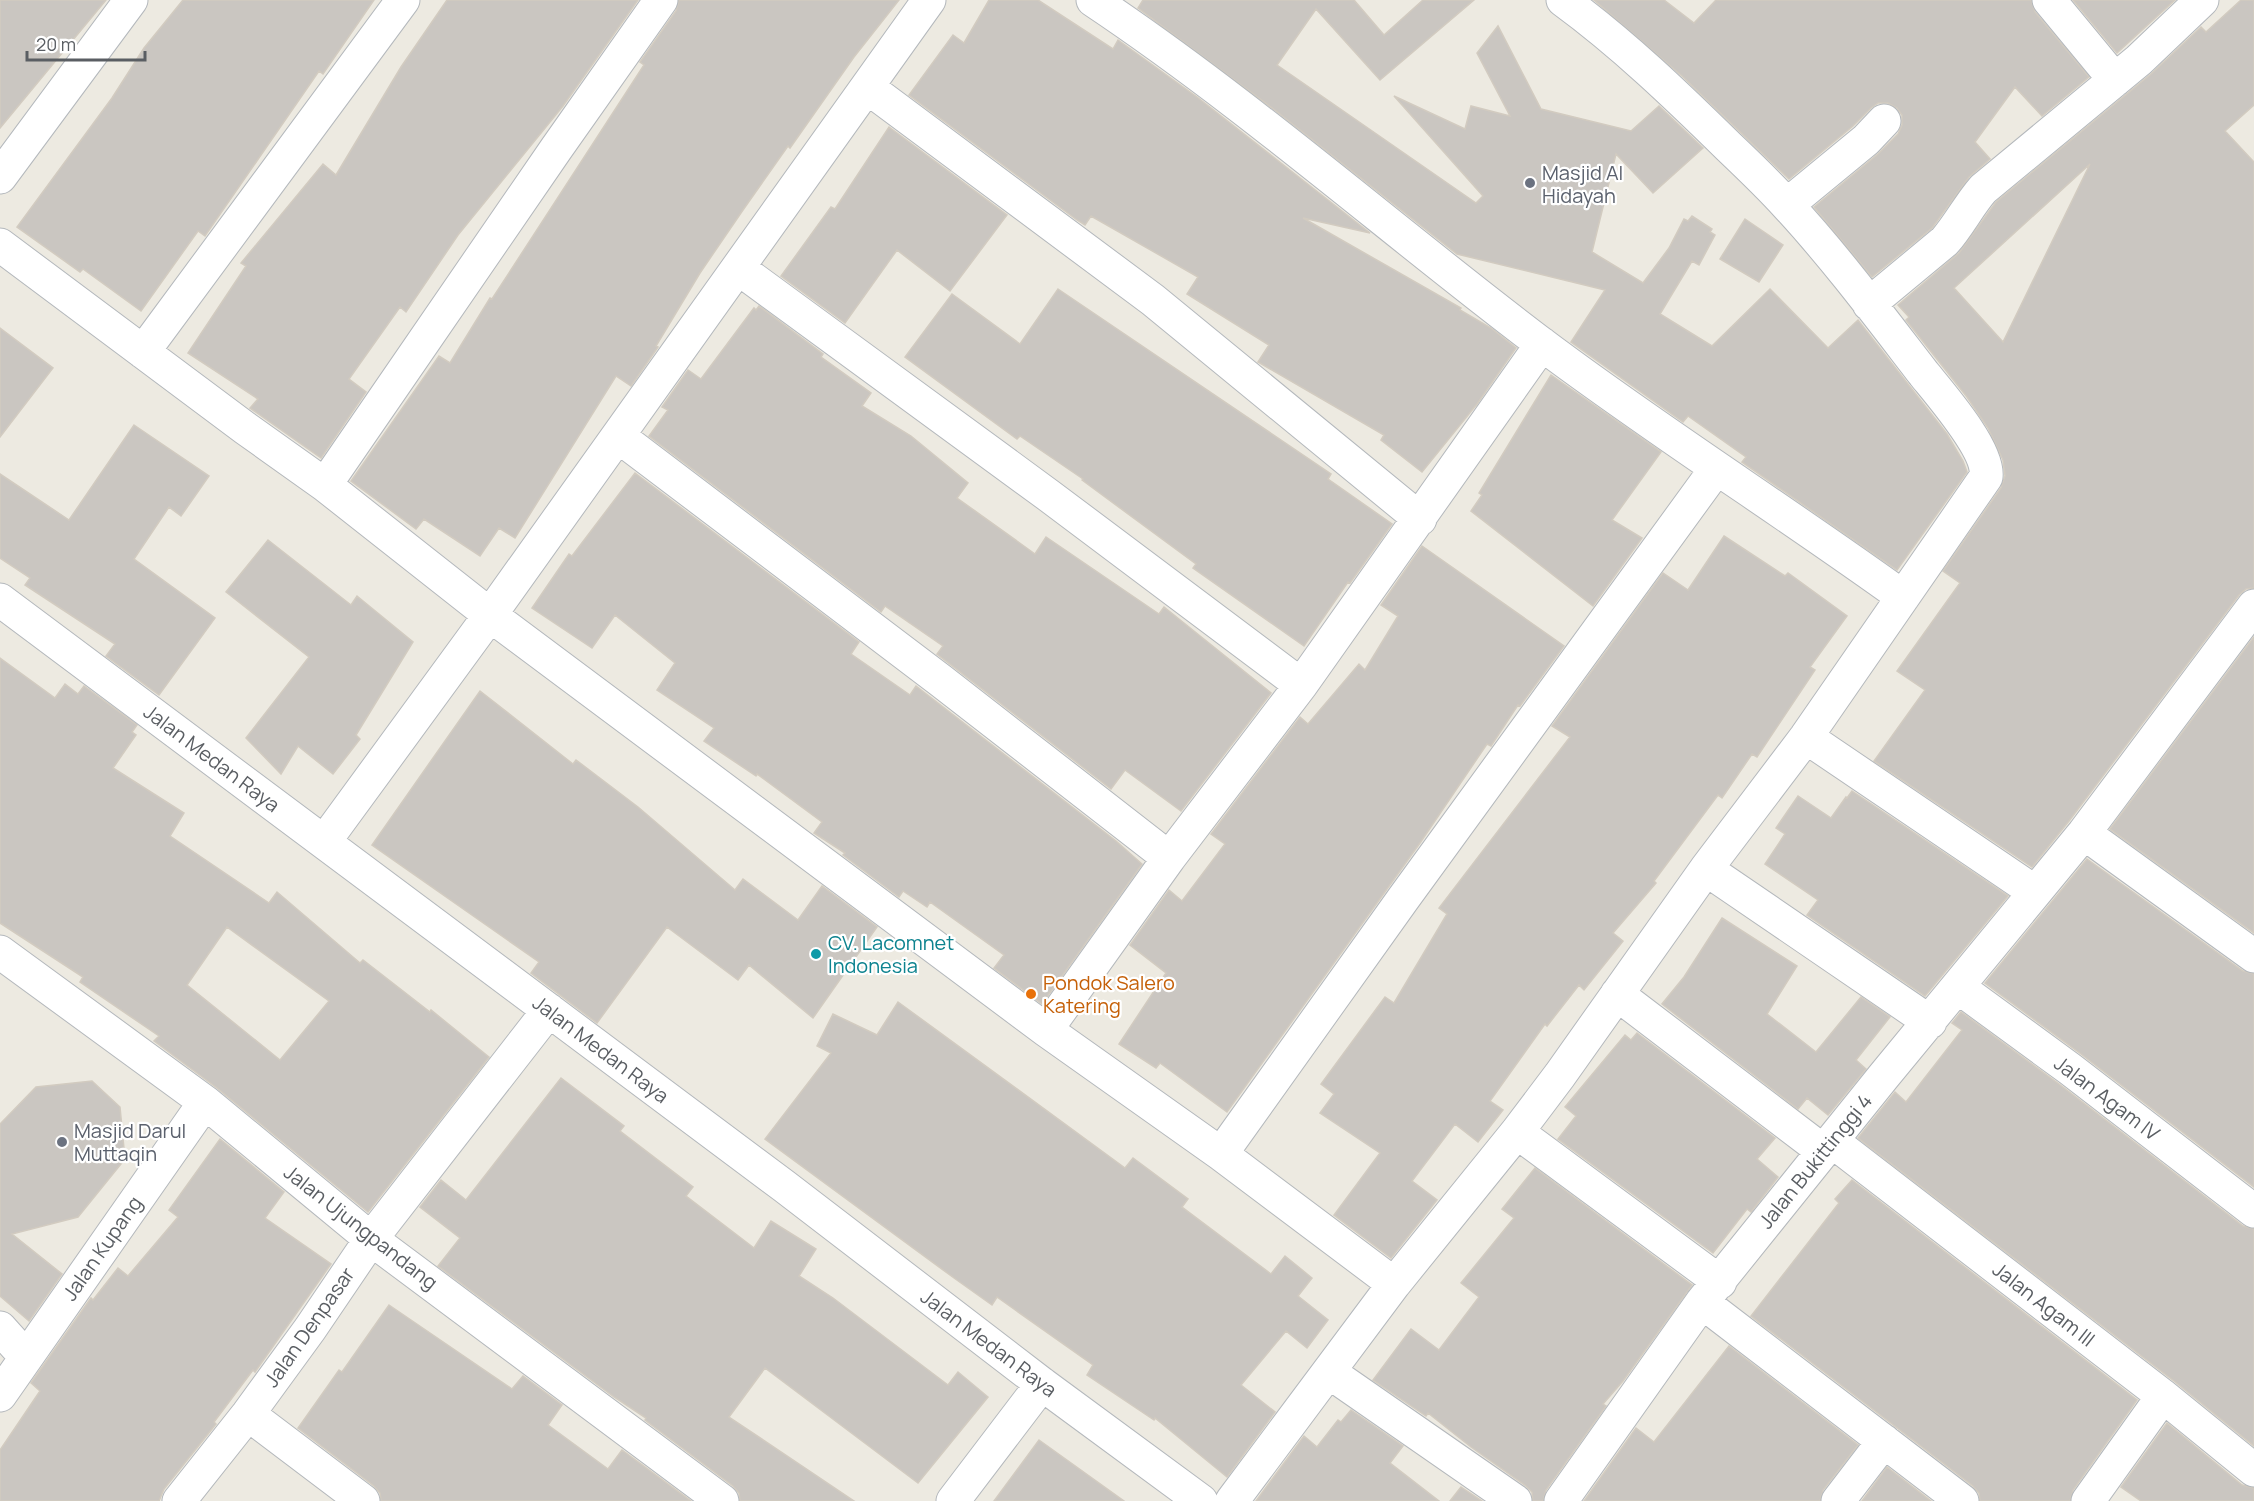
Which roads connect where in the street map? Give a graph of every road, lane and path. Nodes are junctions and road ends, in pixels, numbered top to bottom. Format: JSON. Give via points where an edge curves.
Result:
{"nodes":[{"id":1,"x":131,"y":0,"type":"edge"},
{"id":2,"x":403,"y":0,"type":"edge"},
{"id":3,"x":662,"y":0,"type":"edge"},
{"id":4,"x":929,"y":0,"type":"edge"},
{"id":5,"x":1093,"y":0,"type":"edge"},
{"id":6,"x":1563,"y":0,"type":"edge"},
{"id":7,"x":2049,"y":0,"type":"edge"},
{"id":8,"x":2202,"y":0,"type":"edge"},
{"id":9,"x":2115,"y":80,"type":"junction"},
{"id":10,"x":867,"y":87,"type":"junction"},
{"id":11,"x":1884,"y":122,"type":"dead end"},
{"id":12,"x":0,"y":177,"type":"edge"},
{"id":13,"x":1787,"y":205,"type":"junction"},
{"id":14,"x":0,"y":245,"type":"edge"},
{"id":15,"x":738,"y":268,"type":"junction"},
{"id":16,"x":1869,"y":304,"type":"junction"},
{"id":17,"x":1542,"y":344,"type":"junction"},
{"id":18,"x":143,"y":352,"type":"junction"},
{"id":19,"x":618,"y":436,"type":"junction"},
{"id":20,"x":1716,"y":469,"type":"junction"},
{"id":21,"x":325,"y":484,"type":"junction"},
{"id":22,"x":1420,"y":519,"type":"junction"},
{"id":23,"x":1903,"y":597,"type":"junction"},
{"id":24,"x":0,"y":600,"type":"edge"},
{"id":25,"x":2254,"y":606,"type":"edge"},
{"id":26,"x":490,"y":615,"type":"junction"},
{"id":27,"x":1301,"y":685,"type":"junction"},
{"id":28,"x":1806,"y":737,"type":"junction"},
{"id":29,"x":2084,"y":833,"type":"junction"},
{"id":30,"x":324,"y":842,"type":"junction"},
{"id":31,"x":1169,"y":858,"type":"junction"},
{"id":32,"x":1706,"y":869,"type":"junction"},
{"id":33,"x":2035,"y":892,"type":"junction"},
{"id":34,"x":2254,"y":956,"type":"edge"},
{"id":35,"x":4,"y":963,"type":"edge"},
{"id":36,"x":1958,"y":987,"type":"junction"},
{"id":37,"x":1617,"y":993,"type":"junction"},
{"id":38,"x":549,"y":1010,"type":"junction"},
{"id":39,"x":1930,"y":1022,"type":"junction"},
{"id":40,"x":1046,"y":1030,"type":"junction"},
{"id":41,"x":205,"y":1102,"type":"junction"},
{"id":42,"x":1517,"y":1132,"type":"junction"},
{"id":43,"x":1828,"y":1146,"type":"junction"},
{"id":44,"x":1221,"y":1154,"type":"junction"},
{"id":45,"x":2254,"y":1211,"type":"edge"},
{"id":46,"x":371,"y":1239,"type":"junction"},
{"id":47,"x":1394,"y":1284,"type":"junction"},
{"id":48,"x":1711,"y":1292,"type":"junction"},
{"id":49,"x":0,"y":1328,"type":"edge"},
{"id":50,"x":26,"y":1357,"type":"junction"},
{"id":51,"x":1329,"y":1372,"type":"junction"},
{"id":52,"x":1042,"y":1384,"type":"junction"},
{"id":53,"x":0,"y":1395,"type":"edge"},
{"id":54,"x":2163,"y":1396,"type":"junction"},
{"id":55,"x":248,"y":1414,"type":"junction"},
{"id":56,"x":1884,"y":1441,"type":"junction"},
{"id":57,"x":2254,"y":1470,"type":"edge"},
{"id":58,"x":179,"y":1501,"type":"edge"},
{"id":59,"x":363,"y":1501,"type":"edge"},
{"id":60,"x":722,"y":1501,"type":"edge"},
{"id":61,"x":953,"y":1501,"type":"edge"},
{"id":62,"x":1201,"y":1501,"type":"edge"},
{"id":63,"x":1232,"y":1501,"type":"edge"},
{"id":64,"x":1515,"y":1501,"type":"edge"},
{"id":65,"x":1562,"y":1501,"type":"edge"},
{"id":66,"x":1838,"y":1501,"type":"edge"},
{"id":67,"x":1962,"y":1501,"type":"edge"},
{"id":68,"x":2088,"y":1501,"type":"edge"}],
"edges":[{"from":1,"to":12,"type":"street"},
{"from":2,"to":18,"type":"street"},
{"from":3,"to":21,"type":"street"},
{"from":4,"to":10,"type":"street"},
{"from":5,"to":17,"type":"street","via":[[1289,145]]},
{"from":6,"to":13,"type":"street","via":[[1609,34]]},
{"from":7,"to":9,"type":"street"},
{"from":8,"to":9,"type":"street"},
{"from":9,"to":16,"type":"street","via":[[1983,189],[1945,241]]},
{"from":10,"to":15,"type":"street"},
{"from":10,"to":22,"type":"street","via":[[1154,300]]},
{"from":11,"to":13,"type":"street"},
{"from":13,"to":16,"type":"street"},
{"from":14,"to":18,"type":"street"},
{"from":15,"to":19,"type":"street"},
{"from":15,"to":27,"type":"street"},
{"from":16,"to":23,"type":"street","via":[[1973,439],[1986,472],[1982,485]]},
{"from":17,"to":20,"type":"street"},
{"from":17,"to":22,"type":"street"},
{"from":18,"to":21,"type":"street"},
{"from":19,"to":26,"type":"street"},
{"from":19,"to":31,"type":"street"},
{"from":20,"to":23,"type":"street"},
{"from":20,"to":44,"type":"street"},
{"from":21,"to":26,"type":"street"},
{"from":22,"to":27,"type":"street"},
{"from":23,"to":28,"type":"street"},
{"from":24,"to":30,"type":"street","name":"Jalan Medan Raya"},
{"from":25,"to":29,"type":"street","name":"Jalan Bukittinggi 4"},
{"from":26,"to":30,"type":"street"},
{"from":26,"to":40,"type":"street"},
{"from":27,"to":31,"type":"street"},
{"from":28,"to":32,"type":"street"},
{"from":28,"to":33,"type":"street"},
{"from":29,"to":33,"type":"street","name":"Jalan Bukittinggi 4"},
{"from":29,"to":34,"type":"street"},
{"from":30,"to":38,"type":"street","name":"Jalan Medan Raya"},
{"from":31,"to":40,"type":"street"},
{"from":32,"to":37,"type":"street"},
{"from":32,"to":39,"type":"street"},
{"from":33,"to":36,"type":"street","name":"Jalan Bukittinggi 4"},
{"from":35,"to":41,"type":"street","name":"Jalan Ujungpandang"},
{"from":36,"to":39,"type":"street","name":"Jalan Bukittinggi 4"},
{"from":36,"to":45,"type":"street","name":"Jalan Agam IV"},
{"from":37,"to":42,"type":"street"},
{"from":37,"to":43,"type":"street","name":"Jalan Agam III"},
{"from":38,"to":46,"type":"street","name":"Jalan Denpasar"},
{"from":38,"to":52,"type":"street","name":"Jalan Medan Raya"},
{"from":39,"to":43,"type":"street","name":"Jalan Bukittinggi 4"},
{"from":40,"to":44,"type":"street"},
{"from":41,"to":46,"type":"street","name":"Jalan Ujungpandang"},
{"from":41,"to":50,"type":"street","name":"Jalan Kupang"},
{"from":42,"to":47,"type":"street"},
{"from":42,"to":48,"type":"street"},
{"from":43,"to":48,"type":"street","name":"Jalan Bukittinggi 4"},
{"from":43,"to":54,"type":"street","name":"Jalan Agam III"},
{"from":44,"to":47,"type":"street"},
{"from":46,"to":55,"type":"street","name":"Jalan Denpasar"},
{"from":46,"to":60,"type":"street","name":"Jalan Ujungpandang"},
{"from":47,"to":51,"type":"street"},
{"from":48,"to":56,"type":"street"},
{"from":48,"to":65,"type":"street","name":"Jalan Bukittinggi 4"},
{"from":49,"to":50,"type":"street"},
{"from":50,"to":53,"type":"street","name":"Jalan Kupang"},
{"from":51,"to":63,"type":"street"},
{"from":51,"to":64,"type":"street"},
{"from":52,"to":61,"type":"street"},
{"from":52,"to":62,"type":"street","name":"Jalan Medan Raya"},
{"from":54,"to":57,"type":"street","name":"Jalan Agam III"},
{"from":54,"to":68,"type":"street"},
{"from":55,"to":58,"type":"street","name":"Jalan Denpasar"},
{"from":55,"to":59,"type":"street"},
{"from":56,"to":66,"type":"street"},
{"from":56,"to":67,"type":"street"}]}
